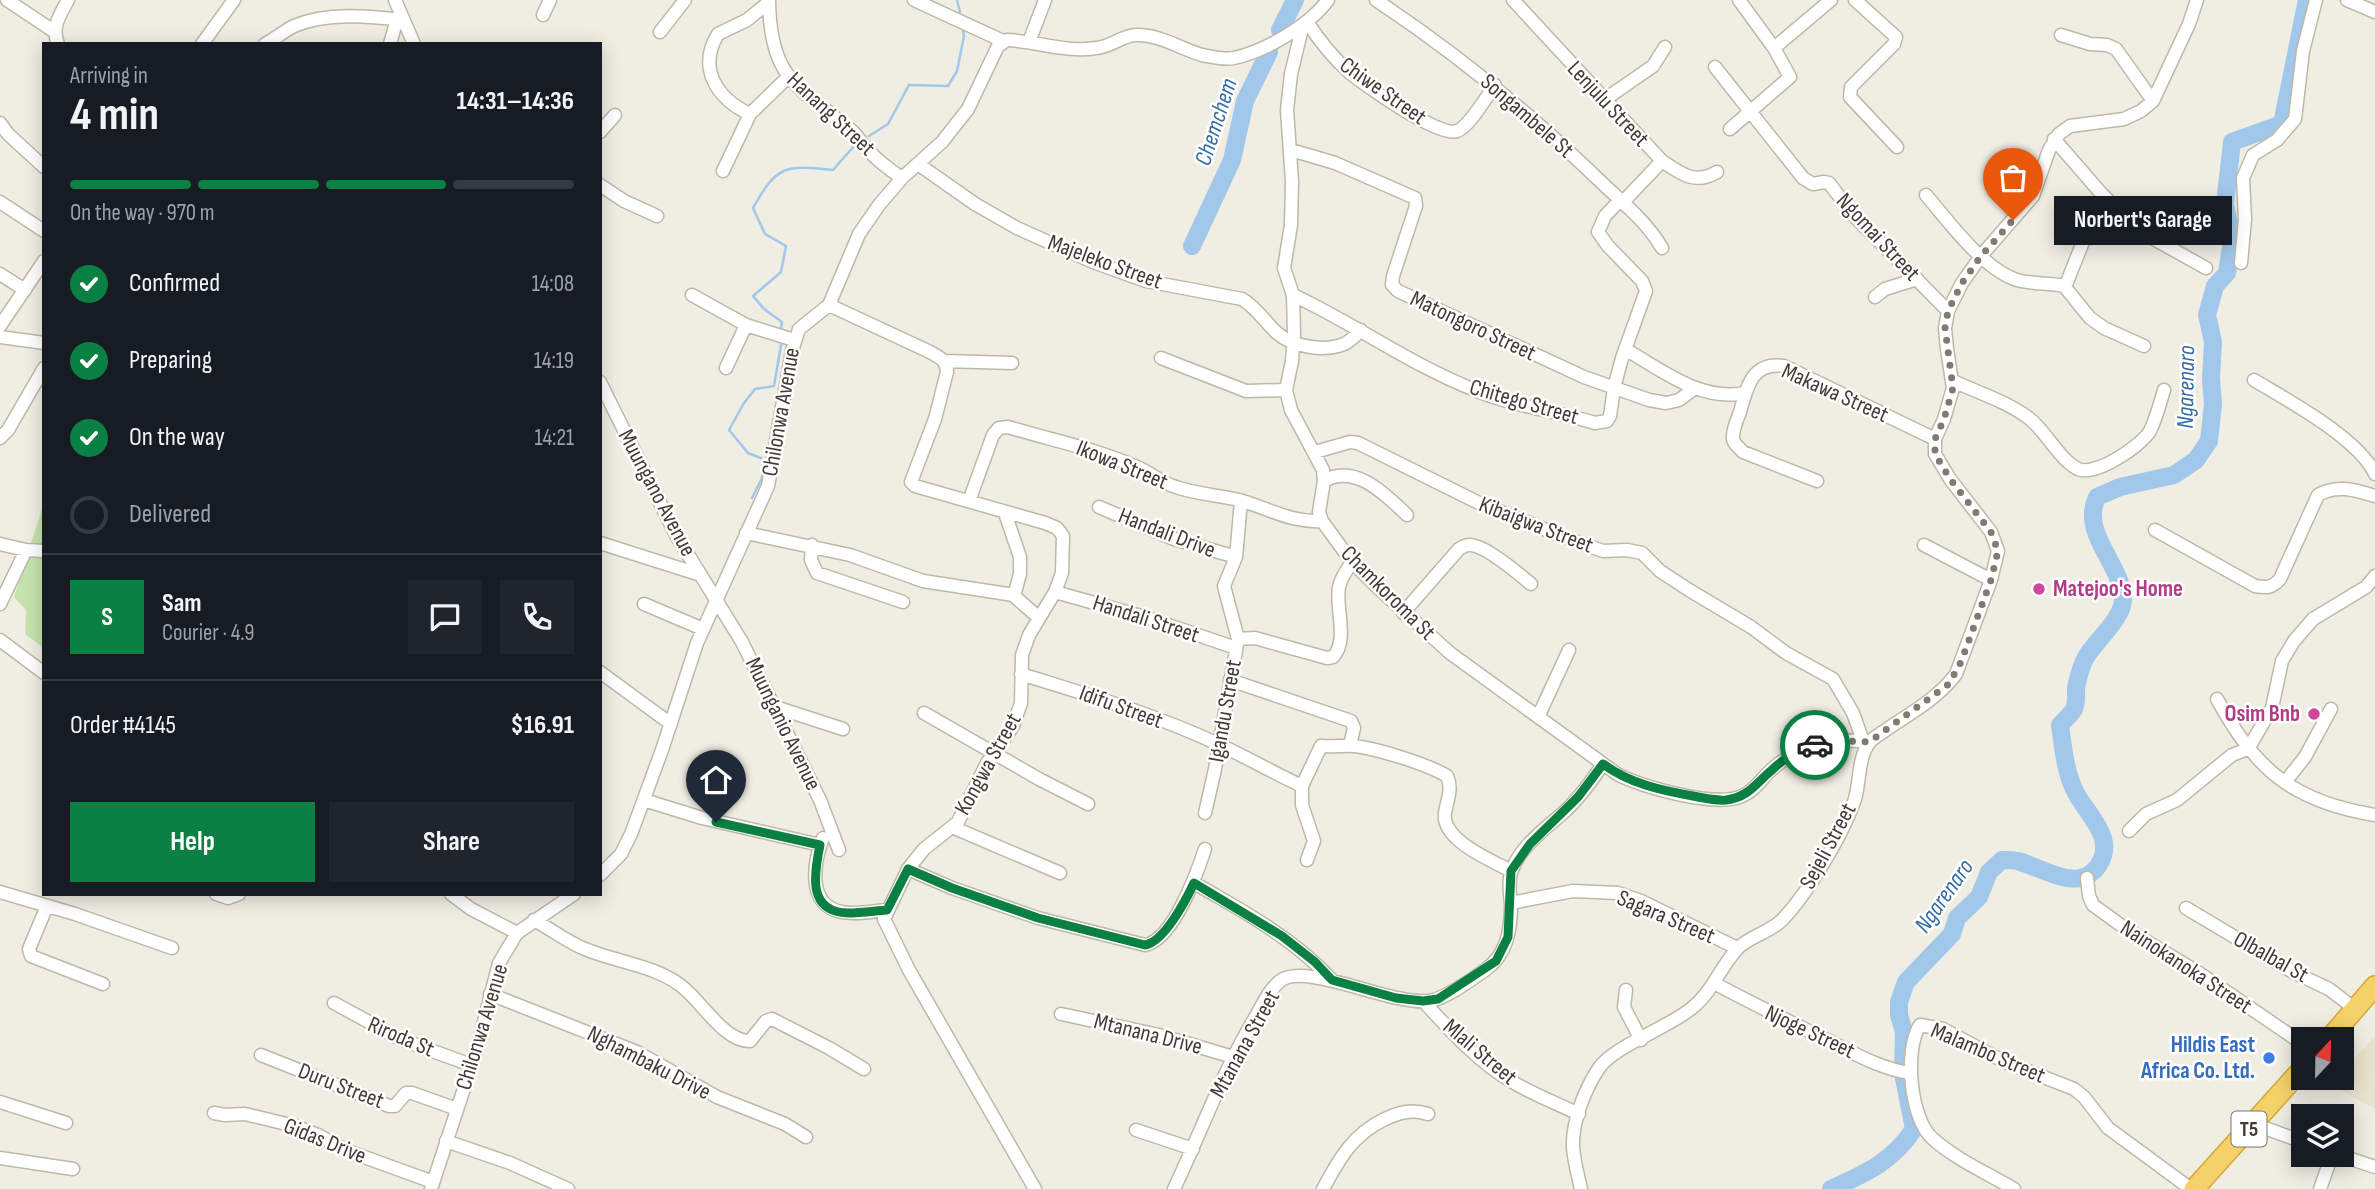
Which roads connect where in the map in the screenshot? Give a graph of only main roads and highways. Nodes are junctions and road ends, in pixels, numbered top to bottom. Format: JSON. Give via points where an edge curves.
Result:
{"nodes":[{"id":1,"x":2375,"y":986,"type":"edge"},
{"id":2,"x":2339,"y":1027,"type":"edge"},
{"id":3,"x":2291,"y":1082,"type":"edge"},
{"id":4,"x":2192,"y":1189,"type":"edge"}],
"edges":[{"from":1,"to":2,"type":"highway"},
{"from":3,"to":4,"type":"highway","number":"T5"}]}
